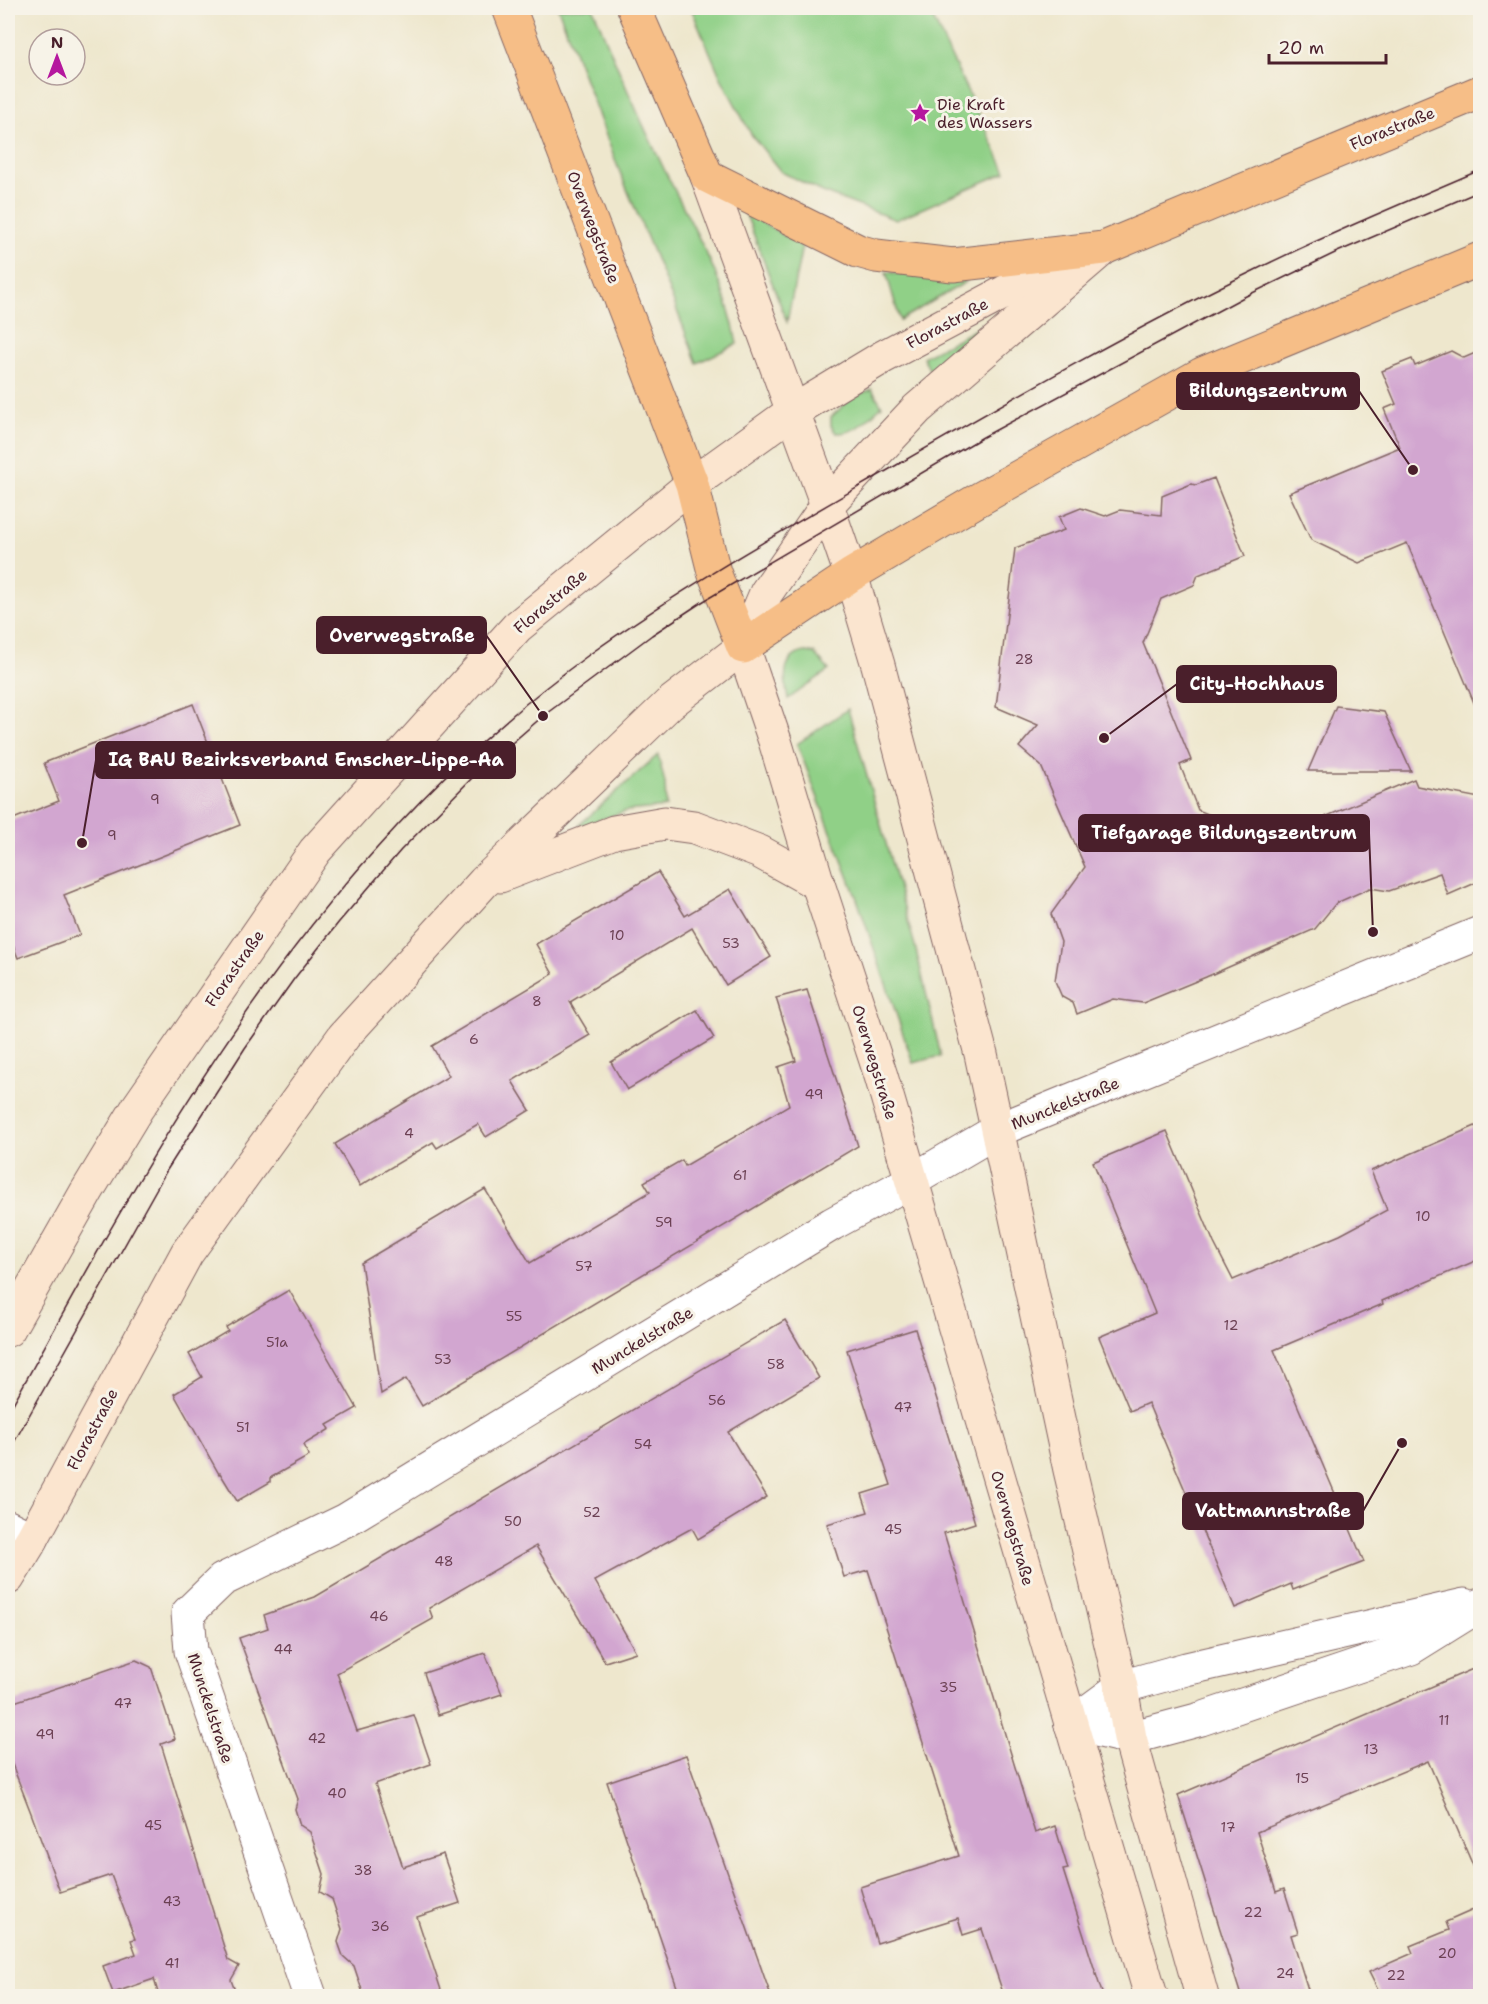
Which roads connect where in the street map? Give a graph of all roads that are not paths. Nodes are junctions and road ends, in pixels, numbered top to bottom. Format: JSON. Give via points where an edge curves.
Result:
{"nodes":[{"id":1,"x":509,"y":8,"type":"edge"},
{"id":2,"x":634,"y":8,"type":"edge"},
{"id":3,"x":1480,"y":92,"type":"edge"},
{"id":4,"x":706,"y":176,"type":"junction"},
{"id":5,"x":1104,"y":248,"type":"junction"},
{"id":6,"x":1480,"y":259,"type":"edge"},
{"id":7,"x":792,"y":412,"type":"junction"},
{"id":8,"x":692,"y":484,"type":"junction"},
{"id":9,"x":827,"y":505,"type":"junction"},
{"id":10,"x":851,"y":575,"type":"junction"},
{"id":11,"x":743,"y":647,"type":"junction"},
{"id":12,"x":484,"y":882,"type":"junction"},
{"id":13,"x":818,"y":884,"type":"junction"},
{"id":14,"x":1480,"y":933,"type":"edge"},
{"id":15,"x":998,"y":1130,"type":"junction"},
{"id":16,"x":911,"y":1181,"type":"junction"},
{"id":17,"x":8,"y":1330,"type":"edge"},
{"id":18,"x":20,"y":1533,"type":"edge"},
{"id":19,"x":8,"y":1578,"type":"edge"},
{"id":20,"x":1480,"y":1603,"type":"edge"},
{"id":21,"x":1121,"y":1687,"type":"junction"},
{"id":22,"x":1071,"y":1724,"type":"junction"},
{"id":23,"x":1130,"y":1738,"type":"junction"},
{"id":24,"x":310,"y":1996,"type":"edge"},
{"id":25,"x":1151,"y":1996,"type":"edge"},
{"id":26,"x":1202,"y":1996,"type":"edge"}],
"edges":[{"from":1,"to":8,"type":"main road","name":"Overwegstraße"},
{"from":2,"to":4,"type":"main road"},
{"from":3,"to":5,"type":"main road","name":"Florastraße"},
{"from":4,"to":5,"type":"main road","name":"Florastraße","via":[[858,251],[876,256],[952,265]]},
{"from":4,"to":7,"type":"main road"},
{"from":5,"to":7,"type":"main road","name":"Florastraße","via":[[997,296],[883,357]]},
{"from":5,"to":9,"type":"main road","via":[[917,409]]},
{"from":6,"to":10,"type":"main road","name":"Florastraße","via":[[1202,374]]},
{"from":7,"to":8,"type":"main road","name":"Florastraße"},
{"from":7,"to":9,"type":"main road"},
{"from":8,"to":11,"type":"main road","name":"Overwegstraße","via":[[714,572]]},
{"from":8,"to":17,"type":"main road","name":"Florastraße","via":[[517,627],[315,851],[138,1107]]},
{"from":9,"to":10,"type":"main road"},
{"from":9,"to":11,"type":"main road","via":[[766,593]]},
{"from":10,"to":11,"type":"main road","name":"Florastraße"},
{"from":10,"to":15,"type":"main road","via":[[878,665]]},
{"from":11,"to":12,"type":"main road","name":"Florastraße","via":[[669,705]]},
{"from":11,"to":13,"type":"main road","name":"Overwegstraße","via":[[776,741]]},
{"from":12,"to":13,"type":"main road","name":"Florastraße","via":[[614,832],[665,824],[694,827],[760,852]]},
{"from":12,"to":18,"type":"main road","name":"Florastraße","via":[[344,1036],[187,1253]]},
{"from":13,"to":16,"type":"main road","name":"Overwegstraße"},
{"from":14,"to":15,"type":"street","name":"Munckelstraße"},
{"from":15,"to":16,"type":"street","name":"Munckelstraße"},
{"from":15,"to":21,"type":"main road","via":[[1070,1470]]},
{"from":16,"to":22,"type":"main road","name":"Overwegstraße"},
{"from":16,"to":24,"type":"street","name":"Munckelstraße","via":[[832,1224],[346,1520],[222,1580],[188,1612],[191,1651]]},
{"from":18,"to":19,"type":"main road","name":"Florastraße"},
{"from":20,"to":21,"type":"street"},
{"from":20,"to":23,"type":"street","via":[[1411,1648],[1201,1719]]},
{"from":21,"to":22,"type":"street"},
{"from":21,"to":23,"type":"main road"},
{"from":22,"to":23,"type":"street"},
{"from":22,"to":25,"type":"main road","name":"Overwegstraße"},
{"from":23,"to":26,"type":"main road"}]}
